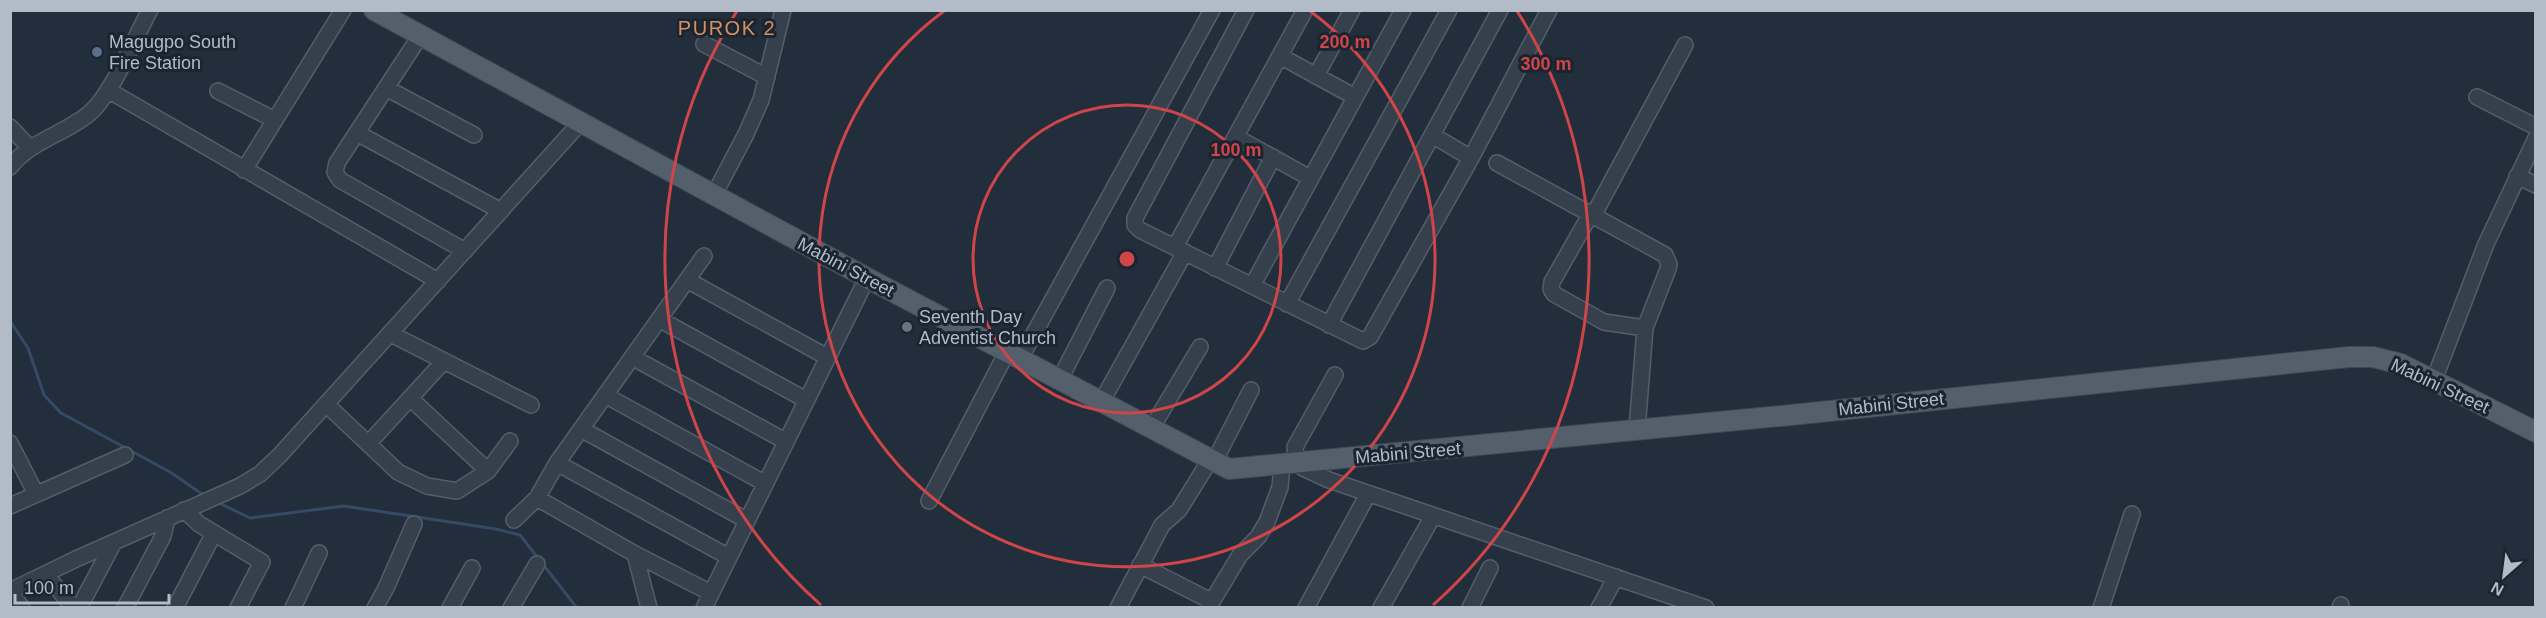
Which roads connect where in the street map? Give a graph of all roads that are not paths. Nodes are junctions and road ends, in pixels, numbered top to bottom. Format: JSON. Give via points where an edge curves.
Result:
{"nodes":[{"id":1,"x":150,"y":10,"type":"edge"},
{"id":2,"x":343,"y":10,"type":"edge"},
{"id":3,"x":374,"y":10,"type":"edge"},
{"id":4,"x":783,"y":10,"type":"edge"},
{"id":5,"x":1212,"y":10,"type":"edge"},
{"id":6,"x":1246,"y":10,"type":"edge"},
{"id":7,"x":1305,"y":10,"type":"edge"},
{"id":8,"x":1352,"y":10,"type":"edge"},
{"id":9,"x":1403,"y":10,"type":"edge"},
{"id":10,"x":1449,"y":10,"type":"edge"},
{"id":11,"x":1500,"y":10,"type":"edge"},
{"id":12,"x":1549,"y":10,"type":"edge"},
{"id":13,"x":420,"y":36,"type":"junction"},
{"id":14,"x":704,"y":44,"type":"dead end"},
{"id":15,"x":1685,"y":45,"type":"dead end"},
{"id":16,"x":1280,"y":56,"type":"junction"},
{"id":17,"x":1317,"y":76,"type":"junction"},
{"id":18,"x":767,"y":77,"type":"junction"},
{"id":19,"x":386,"y":88,"type":"junction"},
{"id":20,"x":108,"y":90,"type":"junction"},
{"id":21,"x":218,"y":91,"type":"dead end"},
{"id":22,"x":1355,"y":97,"type":"junction"},
{"id":23,"x":2477,"y":97,"type":"dead end"},
{"id":24,"x":274,"y":120,"type":"junction"},
{"id":25,"x":580,"y":123,"type":"junction"},
{"id":26,"x":10,"y":126,"type":"edge"},
{"id":27,"x":2535,"y":128,"type":"edge"},
{"id":28,"x":357,"y":133,"type":"junction"},
{"id":29,"x":474,"y":135,"type":"dead end"},
{"id":30,"x":1432,"y":135,"type":"junction"},
{"id":31,"x":1236,"y":137,"type":"junction"},
{"id":32,"x":2535,"y":138,"type":"edge"},
{"id":33,"x":30,"y":148,"type":"junction"},
{"id":34,"x":1273,"y":157,"type":"junction"},
{"id":35,"x":1471,"y":158,"type":"junction"},
{"id":36,"x":1497,"y":163,"type":"dead end"},
{"id":37,"x":10,"y":167,"type":"edge"},
{"id":38,"x":244,"y":170,"type":"junction"},
{"id":39,"x":2517,"y":176,"type":"junction"},
{"id":40,"x":1310,"y":178,"type":"junction"},
{"id":41,"x":2535,"y":185,"type":"edge"},
{"id":42,"x":714,"y":195,"type":"junction"},
{"id":43,"x":501,"y":211,"type":"junction"},
{"id":44,"x":1592,"y":216,"type":"junction"},
{"id":45,"x":1180,"y":250,"type":"junction"},
{"id":46,"x":465,"y":251,"type":"junction"},
{"id":47,"x":704,"y":256,"type":"dead end"},
{"id":48,"x":1215,"y":268,"type":"junction"},
{"id":49,"x":867,"y":278,"type":"junction"},
{"id":50,"x":687,"y":280,"type":"junction"},
{"id":51,"x":438,"y":281,"type":"junction"},
{"id":52,"x":1252,"y":286,"type":"junction"},
{"id":53,"x":1107,"y":288,"type":"dead end"},
{"id":54,"x":1287,"y":304,"type":"junction"},
{"id":55,"x":659,"y":319,"type":"junction"},
{"id":56,"x":1329,"y":325,"type":"junction"},
{"id":57,"x":1645,"y":328,"type":"junction"},
{"id":58,"x":391,"y":334,"type":"junction"},
{"id":59,"x":1200,"y":347,"type":"dead end"},
{"id":60,"x":1014,"y":355,"type":"junction"},
{"id":61,"x":632,"y":357,"type":"junction"},
{"id":62,"x":827,"y":357,"type":"junction"},
{"id":63,"x":444,"y":361,"type":"junction"},
{"id":64,"x":1335,"y":375,"type":"dead end"},
{"id":65,"x":1060,"y":379,"type":"junction"},
{"id":66,"x":2434,"y":380,"type":"junction"},
{"id":67,"x":1251,"y":390,"type":"dead end"},
{"id":68,"x":605,"y":395,"type":"junction"},
{"id":69,"x":410,"y":398,"type":"junction"},
{"id":70,"x":806,"y":400,"type":"junction"},
{"id":71,"x":1102,"y":401,"type":"junction"},
{"id":72,"x":327,"y":405,"type":"junction"},
{"id":73,"x":531,"y":405,"type":"dead end"},
{"id":74,"x":581,"y":429,"type":"junction"},
{"id":75,"x":1151,"y":429,"type":"junction"},
{"id":76,"x":1637,"y":430,"type":"junction"},
{"id":77,"x":2535,"y":432,"type":"edge"},
{"id":78,"x":510,"y":441,"type":"dead end"},
{"id":79,"x":785,"y":441,"type":"junction"},
{"id":80,"x":10,"y":443,"type":"edge"},
{"id":81,"x":368,"y":444,"type":"junction"},
{"id":82,"x":125,"y":455,"type":"dead end"},
{"id":83,"x":1212,"y":461,"type":"junction"},
{"id":84,"x":557,"y":463,"type":"junction"},
{"id":85,"x":1291,"y":464,"type":"junction"},
{"id":86,"x":488,"y":471,"type":"junction"},
{"id":87,"x":764,"y":483,"type":"junction"},
{"id":88,"x":36,"y":494,"type":"junction"},
{"id":89,"x":1368,"y":494,"type":"junction"},
{"id":90,"x":537,"y":498,"type":"junction"},
{"id":91,"x":929,"y":501,"type":"dead end"},
{"id":92,"x":10,"y":506,"type":"edge"},
{"id":93,"x":184,"y":510,"type":"junction"},
{"id":94,"x":2132,"y":514,"type":"dead end"},
{"id":95,"x":1433,"y":516,"type":"junction"},
{"id":96,"x":167,"y":518,"type":"junction"},
{"id":97,"x":746,"y":519,"type":"junction"},
{"id":98,"x":514,"y":520,"type":"dead end"},
{"id":99,"x":414,"y":524,"type":"dead end"},
{"id":100,"x":214,"y":533,"type":"junction"},
{"id":101,"x":114,"y":542,"type":"junction"},
{"id":102,"x":319,"y":553,"type":"dead end"},
{"id":103,"x":635,"y":554,"type":"junction"},
{"id":104,"x":727,"y":556,"type":"junction"},
{"id":105,"x":76,"y":559,"type":"junction"},
{"id":106,"x":537,"y":564,"type":"dead end"},
{"id":107,"x":1140,"y":565,"type":"junction"},
{"id":108,"x":471,"y":568,"type":"dead end"},
{"id":109,"x":1490,"y":568,"type":"dead end"},
{"id":110,"x":45,"y":574,"type":"junction"},
{"id":111,"x":1616,"y":577,"type":"junction"},
{"id":112,"x":94,"y":581,"type":"junction"},
{"id":113,"x":10,"y":592,"type":"edge"},
{"id":114,"x":711,"y":593,"type":"junction"},
{"id":115,"x":1390,"y":593,"type":"junction"},
{"id":116,"x":1210,"y":604,"type":"edge"},
{"id":117,"x":22,"y":608,"type":"edge"},
{"id":118,"x":74,"y":608,"type":"edge"},
{"id":119,"x":80,"y":608,"type":"edge"},
{"id":120,"x":125,"y":608,"type":"edge"},
{"id":121,"x":175,"y":608,"type":"edge"},
{"id":122,"x":238,"y":608,"type":"edge"},
{"id":123,"x":293,"y":608,"type":"edge"},
{"id":124,"x":375,"y":608,"type":"edge"},
{"id":125,"x":450,"y":608,"type":"edge"},
{"id":126,"x":512,"y":608,"type":"edge"},
{"id":127,"x":649,"y":608,"type":"edge"},
{"id":128,"x":704,"y":608,"type":"edge"},
{"id":129,"x":1118,"y":608,"type":"edge"},
{"id":130,"x":1306,"y":608,"type":"edge"},
{"id":131,"x":1381,"y":608,"type":"edge"},
{"id":132,"x":1399,"y":608,"type":"edge"},
{"id":133,"x":1470,"y":608,"type":"edge"},
{"id":134,"x":1599,"y":608,"type":"edge"},
{"id":135,"x":1706,"y":608,"type":"edge"},
{"id":136,"x":2102,"y":608,"type":"edge"}],
"edges":[{"from":1,"to":20,"type":"street"},
{"from":2,"to":24,"type":"street"},
{"from":3,"to":13,"type":"main road","name":"Mabini Street"},
{"from":4,"to":18,"type":"street"},
{"from":5,"to":60,"type":"street"},
{"from":6,"to":45,"type":"street","via":[[1135,218],[1140,230]]},
{"from":7,"to":16,"type":"street"},
{"from":8,"to":17,"type":"street"},
{"from":9,"to":22,"type":"street"},
{"from":10,"to":54,"type":"street"},
{"from":11,"to":30,"type":"street"},
{"from":12,"to":35,"type":"street"},
{"from":13,"to":19,"type":"street"},
{"from":13,"to":25,"type":"main road","name":"Mabini Street"},
{"from":14,"to":18,"type":"street"},
{"from":15,"to":44,"type":"street"},
{"from":16,"to":17,"type":"street"},
{"from":16,"to":31,"type":"street"},
{"from":17,"to":22,"type":"street"},
{"from":18,"to":42,"type":"street","via":[[754,117]]},
{"from":19,"to":28,"type":"street"},
{"from":19,"to":29,"type":"street"},
{"from":20,"to":33,"type":"street","via":[[90,112]]},
{"from":20,"to":38,"type":"street"},
{"from":21,"to":24,"type":"street"},
{"from":22,"to":40,"type":"street"},
{"from":23,"to":27,"type":"street"},
{"from":24,"to":38,"type":"street"},
{"from":25,"to":42,"type":"main road","name":"Mabini Street"},
{"from":25,"to":43,"type":"street"},
{"from":26,"to":33,"type":"street"},
{"from":28,"to":43,"type":"street"},
{"from":28,"to":46,"type":"street","via":[[335,168],[336,177]]},
{"from":30,"to":35,"type":"street"},
{"from":30,"to":56,"type":"street"},
{"from":31,"to":34,"type":"street"},
{"from":31,"to":45,"type":"street"},
{"from":32,"to":39,"type":"street"},
{"from":33,"to":37,"type":"street"},
{"from":34,"to":40,"type":"street"},
{"from":34,"to":48,"type":"street"},
{"from":35,"to":56,"type":"street","via":[[1369,339],[1359,341]]},
{"from":36,"to":44,"type":"street"},
{"from":38,"to":51,"type":"street"},
{"from":39,"to":41,"type":"street"},
{"from":39,"to":66,"type":"street","via":[[2486,244]]},
{"from":40,"to":52,"type":"street"},
{"from":42,"to":49,"type":"main road","name":"Mabini Street"},
{"from":43,"to":46,"type":"street"},
{"from":44,"to":57,"type":"street","via":[[1668,259],[1668,269]]},
{"from":44,"to":57,"type":"street","via":[[1552,282],[1551,290],[1604,322]]},
{"from":45,"to":48,"type":"street"},
{"from":45,"to":71,"type":"street"},
{"from":46,"to":51,"type":"street"},
{"from":47,"to":50,"type":"street"},
{"from":48,"to":52,"type":"street"},
{"from":49,"to":60,"type":"main road","name":"Mabini Street"},
{"from":49,"to":62,"type":"street"},
{"from":50,"to":55,"type":"street"},
{"from":50,"to":62,"type":"street"},
{"from":51,"to":58,"type":"street"},
{"from":52,"to":54,"type":"street"},
{"from":53,"to":65,"type":"street"},
{"from":54,"to":56,"type":"street"},
{"from":55,"to":61,"type":"street"},
{"from":55,"to":70,"type":"street"},
{"from":57,"to":76,"type":"street"},
{"from":58,"to":63,"type":"street"},
{"from":58,"to":72,"type":"street"},
{"from":59,"to":75,"type":"street"},
{"from":60,"to":65,"type":"main road","name":"Mabini Street"},
{"from":60,"to":91,"type":"street"},
{"from":61,"to":68,"type":"street"},
{"from":61,"to":79,"type":"street"},
{"from":62,"to":70,"type":"street"},
{"from":63,"to":69,"type":"street"},
{"from":63,"to":73,"type":"street"},
{"from":64,"to":85,"type":"street","via":[[1296,443]]},
{"from":65,"to":71,"type":"main road","name":"Mabini Street"},
{"from":66,"to":76,"type":"main road","name":"Mabini Street","via":[[2401,364],[2373,357],[2326,358]]},
{"from":66,"to":77,"type":"main road","name":"Mabini Street"},
{"from":67,"to":83,"type":"street"},
{"from":68,"to":74,"type":"street"},
{"from":68,"to":87,"type":"street"},
{"from":69,"to":81,"type":"street"},
{"from":69,"to":86,"type":"street"},
{"from":70,"to":79,"type":"street"},
{"from":71,"to":75,"type":"main road","name":"Mabini Street"},
{"from":72,"to":81,"type":"street"},
{"from":72,"to":93,"type":"street","via":[[260,474]]},
{"from":74,"to":84,"type":"street"},
{"from":74,"to":97,"type":"street"},
{"from":75,"to":83,"type":"main road","name":"Mabini Street"},
{"from":76,"to":85,"type":"main road","name":"Mabini Street"},
{"from":78,"to":86,"type":"street"},
{"from":79,"to":87,"type":"street"},
{"from":80,"to":88,"type":"street"},
{"from":81,"to":86,"type":"street","via":[[398,472],[427,486],[457,490]]},
{"from":82,"to":88,"type":"street"},
{"from":83,"to":85,"type":"main road","name":"Mabini Street","via":[[1236,470]]},
{"from":83,"to":107,"type":"street","via":[[1179,510],[1162,525]]},
{"from":84,"to":90,"type":"street"},
{"from":84,"to":104,"type":"street"},
{"from":85,"to":89,"type":"street"},
{"from":85,"to":116,"type":"street","via":[[1267,522],[1240,555]]},
{"from":87,"to":97,"type":"street"},
{"from":88,"to":92,"type":"street"},
{"from":89,"to":95,"type":"street"},
{"from":89,"to":130,"type":"street"},
{"from":90,"to":98,"type":"street"},
{"from":90,"to":103,"type":"street"},
{"from":93,"to":96,"type":"street"},
{"from":93,"to":100,"type":"street"},
{"from":94,"to":136,"type":"street"},
{"from":95,"to":111,"type":"street"},
{"from":95,"to":115,"type":"street"},
{"from":96,"to":101,"type":"street"},
{"from":96,"to":120,"type":"street","via":[[163,536]]},
{"from":97,"to":104,"type":"street"},
{"from":99,"to":124,"type":"street"},
{"from":100,"to":121,"type":"street"},
{"from":100,"to":122,"type":"street","via":[[262,562]]},
{"from":101,"to":105,"type":"street"},
{"from":101,"to":112,"type":"street"},
{"from":102,"to":123,"type":"street"},
{"from":103,"to":114,"type":"street"},
{"from":103,"to":127,"type":"street"},
{"from":104,"to":114,"type":"street"},
{"from":105,"to":110,"type":"street"},
{"from":105,"to":112,"type":"street"},
{"from":106,"to":126,"type":"street"},
{"from":107,"to":116,"type":"street"},
{"from":107,"to":129,"type":"street"},
{"from":108,"to":125,"type":"street"},
{"from":109,"to":133,"type":"street"},
{"from":110,"to":113,"type":"street"},
{"from":110,"to":118,"type":"street"},
{"from":111,"to":134,"type":"street"},
{"from":111,"to":135,"type":"street"},
{"from":112,"to":119,"type":"street"},
{"from":113,"to":117,"type":"street"},
{"from":114,"to":128,"type":"street"},
{"from":115,"to":131,"type":"street"},
{"from":115,"to":132,"type":"street"}]}
